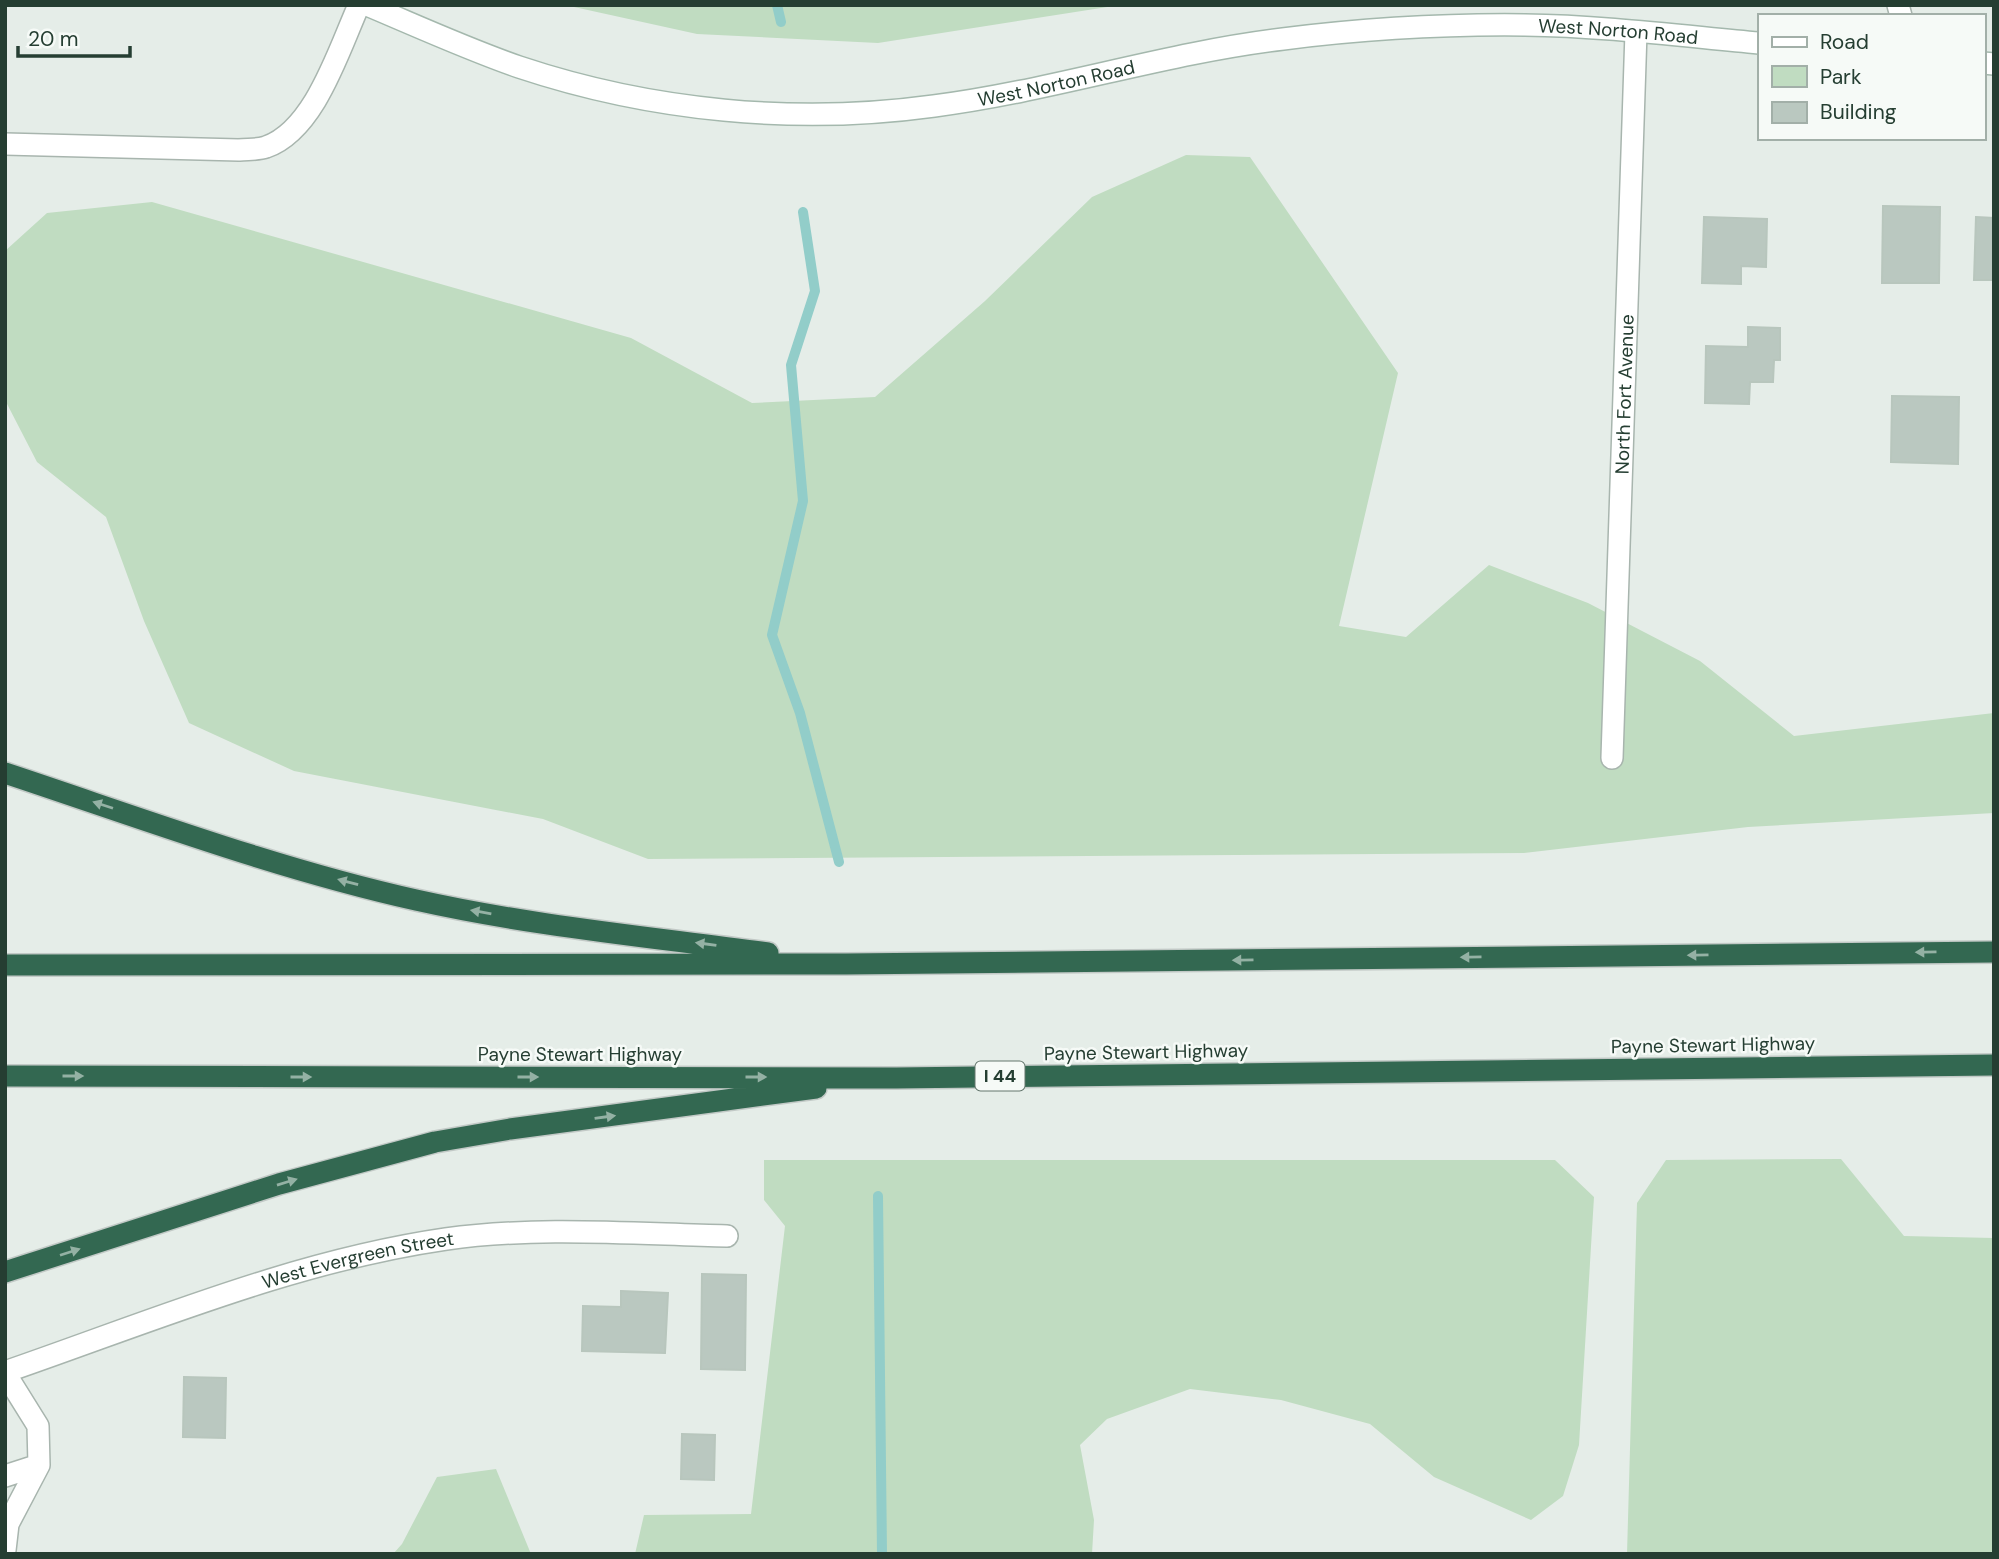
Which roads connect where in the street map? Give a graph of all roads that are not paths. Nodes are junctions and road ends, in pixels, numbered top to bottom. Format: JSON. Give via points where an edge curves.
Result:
{"nodes":[{"id":1,"x":359,"y":5,"type":"edge"},
{"id":2,"x":367,"y":5,"type":"edge"},
{"id":3,"x":1636,"y":32,"type":"junction"},
{"id":4,"x":1758,"y":43,"type":"edge"},
{"id":5,"x":5,"y":144,"type":"edge"},
{"id":6,"x":1612,"y":758,"type":"dead end"},
{"id":7,"x":5,"y":773,"type":"edge"},
{"id":8,"x":1994,"y":952,"type":"edge"},
{"id":9,"x":846,"y":964,"type":"junction"},
{"id":10,"x":5,"y":965,"type":"edge"},
{"id":11,"x":1994,"y":1065,"type":"edge"},
{"id":12,"x":5,"y":1076,"type":"edge"},
{"id":13,"x":896,"y":1077,"type":"junction"},
{"id":14,"x":727,"y":1236,"type":"dead end"},
{"id":15,"x":5,"y":1272,"type":"edge"},
{"id":16,"x":5,"y":1373,"type":"edge"},
{"id":17,"x":39,"y":1465,"type":"junction"},
{"id":18,"x":5,"y":1476,"type":"edge"},
{"id":19,"x":5,"y":1550,"type":"edge"}],
"edges":[{"from":1,"to":5,"type":"street","via":[[316,100],[300,124],[266,147]]},
{"from":2,"to":3,"type":"street","name":"West Norton Road","via":[[466,47],[571,83],[696,107],[822,114],[935,106],[1202,50],[1364,30],[1528,25]]},
{"from":3,"to":4,"type":"street","name":"West Norton Road"},
{"from":3,"to":6,"type":"street","name":"North Fort Avenue"},
{"from":9,"to":7,"type":"highway","one_way":true,"via":[[414,900],[258,856]]},
{"from":8,"to":9,"type":"highway","one_way":true},
{"from":9,"to":10,"type":"highway"},
{"from":11,"to":13,"type":"highway","name":"Payne Stewart Highway","number":"I 44"},
{"from":12,"to":13,"type":"highway","name":"Payne Stewart Highway","number":"I 44","one_way":true},
{"from":15,"to":13,"type":"highway","one_way":true,"via":[[279,1184],[435,1143]]},
{"from":14,"to":16,"type":"street","name":"West Evergreen Street","via":[[508,1234],[390,1248],[275,1279]]},
{"from":16,"to":17,"type":"street","via":[[38,1426]]},
{"from":17,"to":18,"type":"street"},
{"from":17,"to":19,"type":"street","via":[[8,1524]]}]}
